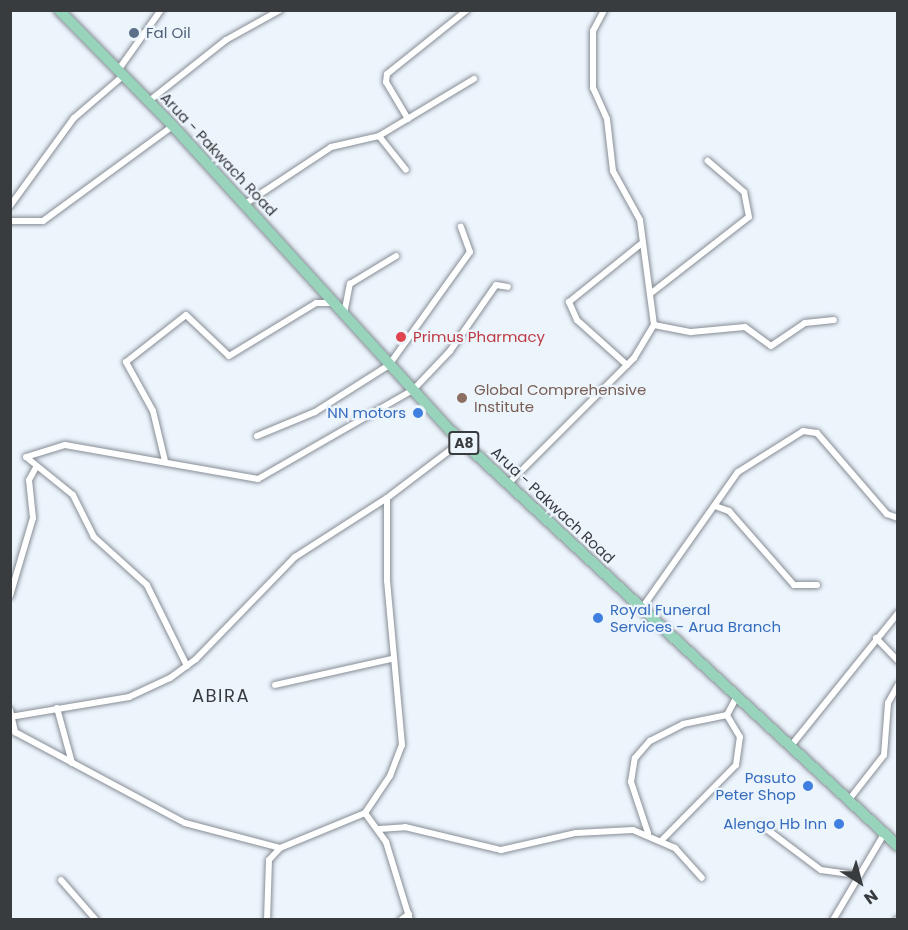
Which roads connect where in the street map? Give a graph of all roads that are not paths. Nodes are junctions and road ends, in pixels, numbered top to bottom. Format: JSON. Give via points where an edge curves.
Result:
{"nodes":[{"id":1,"x":59,"y":10,"type":"edge"},
{"id":2,"x":160,"y":10,"type":"edge"},
{"id":3,"x":280,"y":10,"type":"edge"},
{"id":4,"x":467,"y":10,"type":"edge"},
{"id":5,"x":604,"y":10,"type":"edge"},
{"id":6,"x":122,"y":72,"type":"junction"},
{"id":7,"x":474,"y":79,"type":"dead end"},
{"id":8,"x":149,"y":101,"type":"junction"},
{"id":9,"x":408,"y":119,"type":"junction"},
{"id":10,"x":173,"y":126,"type":"junction"},
{"id":11,"x":379,"y":136,"type":"junction"},
{"id":12,"x":708,"y":161,"type":"dead end"},
{"id":13,"x":406,"y":170,"type":"dead end"},
{"id":14,"x":245,"y":204,"type":"junction"},
{"id":15,"x":10,"y":206,"type":"edge"},
{"id":16,"x":10,"y":221,"type":"edge"},
{"id":17,"x":461,"y":227,"type":"dead end"},
{"id":18,"x":641,"y":244,"type":"junction"},
{"id":19,"x":396,"y":256,"type":"dead end"},
{"id":20,"x":508,"y":287,"type":"dead end"},
{"id":21,"x":650,"y":294,"type":"junction"},
{"id":22,"x":334,"y":303,"type":"junction"},
{"id":23,"x":344,"y":314,"type":"junction"},
{"id":24,"x":834,"y":320,"type":"dead end"},
{"id":25,"x":654,"y":325,"type":"junction"},
{"id":26,"x":389,"y":364,"type":"junction"},
{"id":27,"x":627,"y":365,"type":"junction"},
{"id":28,"x":413,"y":390,"type":"junction"},
{"id":29,"x":257,"y":436,"type":"dead end"},
{"id":30,"x":462,"y":441,"type":"junction"},
{"id":31,"x":165,"y":460,"type":"junction"},
{"id":32,"x":35,"y":469,"type":"junction"},
{"id":33,"x":508,"y":484,"type":"junction"},
{"id":34,"x":387,"y":498,"type":"junction"},
{"id":35,"x":715,"y":506,"type":"junction"},
{"id":36,"x":897,"y":518,"type":"edge"},
{"id":37,"x":817,"y":585,"type":"dead end"},
{"id":38,"x":10,"y":596,"type":"edge"},
{"id":39,"x":641,"y":609,"type":"junction"},
{"id":40,"x":897,"y":613,"type":"edge"},
{"id":41,"x":876,"y":638,"type":"junction"},
{"id":42,"x":391,"y":659,"type":"junction"},
{"id":43,"x":897,"y":661,"type":"edge"},
{"id":44,"x":187,"y":666,"type":"junction"},
{"id":45,"x":275,"y":685,"type":"dead end"},
{"id":46,"x":897,"y":685,"type":"edge"},
{"id":47,"x":736,"y":698,"type":"junction"},
{"id":48,"x":57,"y":708,"type":"junction"},
{"id":49,"x":12,"y":714,"type":"edge"},
{"id":50,"x":727,"y":715,"type":"junction"},
{"id":51,"x":790,"y":747,"type":"junction"},
{"id":52,"x":72,"y":763,"type":"junction"},
{"id":53,"x":848,"y":801,"type":"junction"},
{"id":54,"x":365,"y":813,"type":"junction"},
{"id":55,"x":761,"y":825,"type":"dead end"},
{"id":56,"x":379,"y":829,"type":"junction"},
{"id":57,"x":648,"y":833,"type":"junction"},
{"id":58,"x":884,"y":834,"type":"junction"},
{"id":59,"x":662,"y":840,"type":"junction"},
{"id":60,"x":897,"y":846,"type":"edge"},
{"id":61,"x":280,"y":848,"type":"junction"},
{"id":62,"x":856,"y":875,"type":"junction"},
{"id":63,"x":702,"y":878,"type":"dead end"},
{"id":64,"x":61,"y":880,"type":"dead end"},
{"id":65,"x":409,"y":917,"type":"edge"},
{"id":66,"x":96,"y":920,"type":"edge"},
{"id":67,"x":267,"y":920,"type":"edge"},
{"id":68,"x":401,"y":920,"type":"edge"},
{"id":69,"x":833,"y":920,"type":"edge"}],
"edges":[{"from":1,"to":6,"type":"main road","name":"Arua - Pakwach Road","number":"A8"},
{"from":2,"to":6,"type":"street"},
{"from":3,"to":8,"type":"street","via":[[226,40]]},
{"from":4,"to":9,"type":"street","via":[[387,74],[386,82]]},
{"from":5,"to":18,"type":"street","via":[[592,40],[596,96],[607,119],[613,171],[636,210]]},
{"from":6,"to":8,"type":"main road","name":"Arua - Pakwach Road","number":"A8"},
{"from":6,"to":15,"type":"street","via":[[74,118]]},
{"from":7,"to":9,"type":"street"},
{"from":8,"to":10,"type":"main road","name":"Arua - Pakwach Road","number":"A8"},
{"from":9,"to":11,"type":"street"},
{"from":10,"to":14,"type":"main road","name":"Arua - Pakwach Road","number":"A8"},
{"from":10,"to":16,"type":"street","via":[[46,219]]},
{"from":11,"to":13,"type":"street"},
{"from":11,"to":14,"type":"street","via":[[331,147]]},
{"from":12,"to":21,"type":"street","via":[[744,192],[749,217]]},
{"from":14,"to":22,"type":"main road","name":"Arua - Pakwach Road","number":"A8"},
{"from":17,"to":26,"type":"street","via":[[470,252]]},
{"from":18,"to":21,"type":"street"},
{"from":18,"to":27,"type":"street","via":[[569,302],[577,320]]},
{"from":19,"to":23,"type":"street","via":[[350,284]]},
{"from":20,"to":28,"type":"street","via":[[495,285],[450,351]]},
{"from":21,"to":25,"type":"street"},
{"from":22,"to":23,"type":"main road","name":"Arua - Pakwach Road","number":"A8"},
{"from":22,"to":31,"type":"street","via":[[316,303],[229,356],[187,315],[126,362],[153,411]]},
{"from":23,"to":26,"type":"main road","name":"Arua - Pakwach Road","number":"A8"},
{"from":24,"to":25,"type":"street","via":[[805,323],[771,346],[745,327],[691,332]]},
{"from":25,"to":27,"type":"street"},
{"from":26,"to":28,"type":"main road","name":"Arua - Pakwach Road","number":"A8"},
{"from":26,"to":29,"type":"street","via":[[315,412]]},
{"from":27,"to":33,"type":"street"},
{"from":28,"to":30,"type":"main road","name":"Arua - Pakwach Road","number":"A8"},
{"from":28,"to":31,"type":"street","via":[[258,478]]},
{"from":30,"to":33,"type":"main road","name":"Arua - Pakwach Road","number":"A8"},
{"from":30,"to":34,"type":"street"},
{"from":31,"to":32,"type":"street","via":[[58,446],[26,457]]},
{"from":32,"to":38,"type":"street","via":[[29,480],[33,518]]},
{"from":32,"to":44,"type":"street","via":[[73,495],[94,537],[147,585]]},
{"from":33,"to":39,"type":"main road","name":"Arua - Pakwach Road","number":"A8"},
{"from":34,"to":42,"type":"street"},
{"from":34,"to":44,"type":"street","via":[[290,561]]},
{"from":35,"to":36,"type":"street","via":[[756,457],[810,430]]},
{"from":35,"to":37,"type":"street","via":[[729,511],[792,585]]},
{"from":35,"to":39,"type":"street"},
{"from":39,"to":47,"type":"main road","name":"Arua - Pakwach Road","number":"A8"},
{"from":40,"to":41,"type":"street"},
{"from":41,"to":43,"type":"street"},
{"from":41,"to":51,"type":"street"},
{"from":42,"to":45,"type":"street"},
{"from":42,"to":54,"type":"street","via":[[402,745],[390,776]]},
{"from":44,"to":48,"type":"street","via":[[129,697]]},
{"from":46,"to":53,"type":"street","via":[[888,703],[884,755]]},
{"from":47,"to":50,"type":"street"},
{"from":47,"to":51,"type":"main road","name":"Arua - Pakwach Road","number":"A8"},
{"from":48,"to":49,"type":"street"},
{"from":48,"to":52,"type":"street"},
{"from":49,"to":52,"type":"street","via":[[14,731]]},
{"from":50,"to":57,"type":"street","via":[[682,724],[650,741],[634,758],[631,782]]},
{"from":50,"to":59,"type":"street","via":[[740,737],[736,765]]},
{"from":51,"to":53,"type":"main road","name":"Arua - Pakwach Road","number":"A8"},
{"from":52,"to":61,"type":"street","via":[[198,829]]},
{"from":53,"to":58,"type":"main road","name":"Arua - Pakwach Road","number":"A8"},
{"from":54,"to":56,"type":"street"},
{"from":54,"to":61,"type":"street"},
{"from":55,"to":62,"type":"street","via":[[821,870]]},
{"from":56,"to":57,"type":"street","via":[[405,828],[501,850],[576,833]]},
{"from":56,"to":65,"type":"street"},
{"from":57,"to":59,"type":"street"},
{"from":58,"to":60,"type":"main road","name":"Arua - Pakwach Road","number":"A8"},
{"from":58,"to":62,"type":"street"},
{"from":59,"to":63,"type":"street"},
{"from":61,"to":67,"type":"street","via":[[267,863]]},
{"from":62,"to":69,"type":"street"},
{"from":64,"to":66,"type":"street"},
{"from":65,"to":68,"type":"street"}]}
